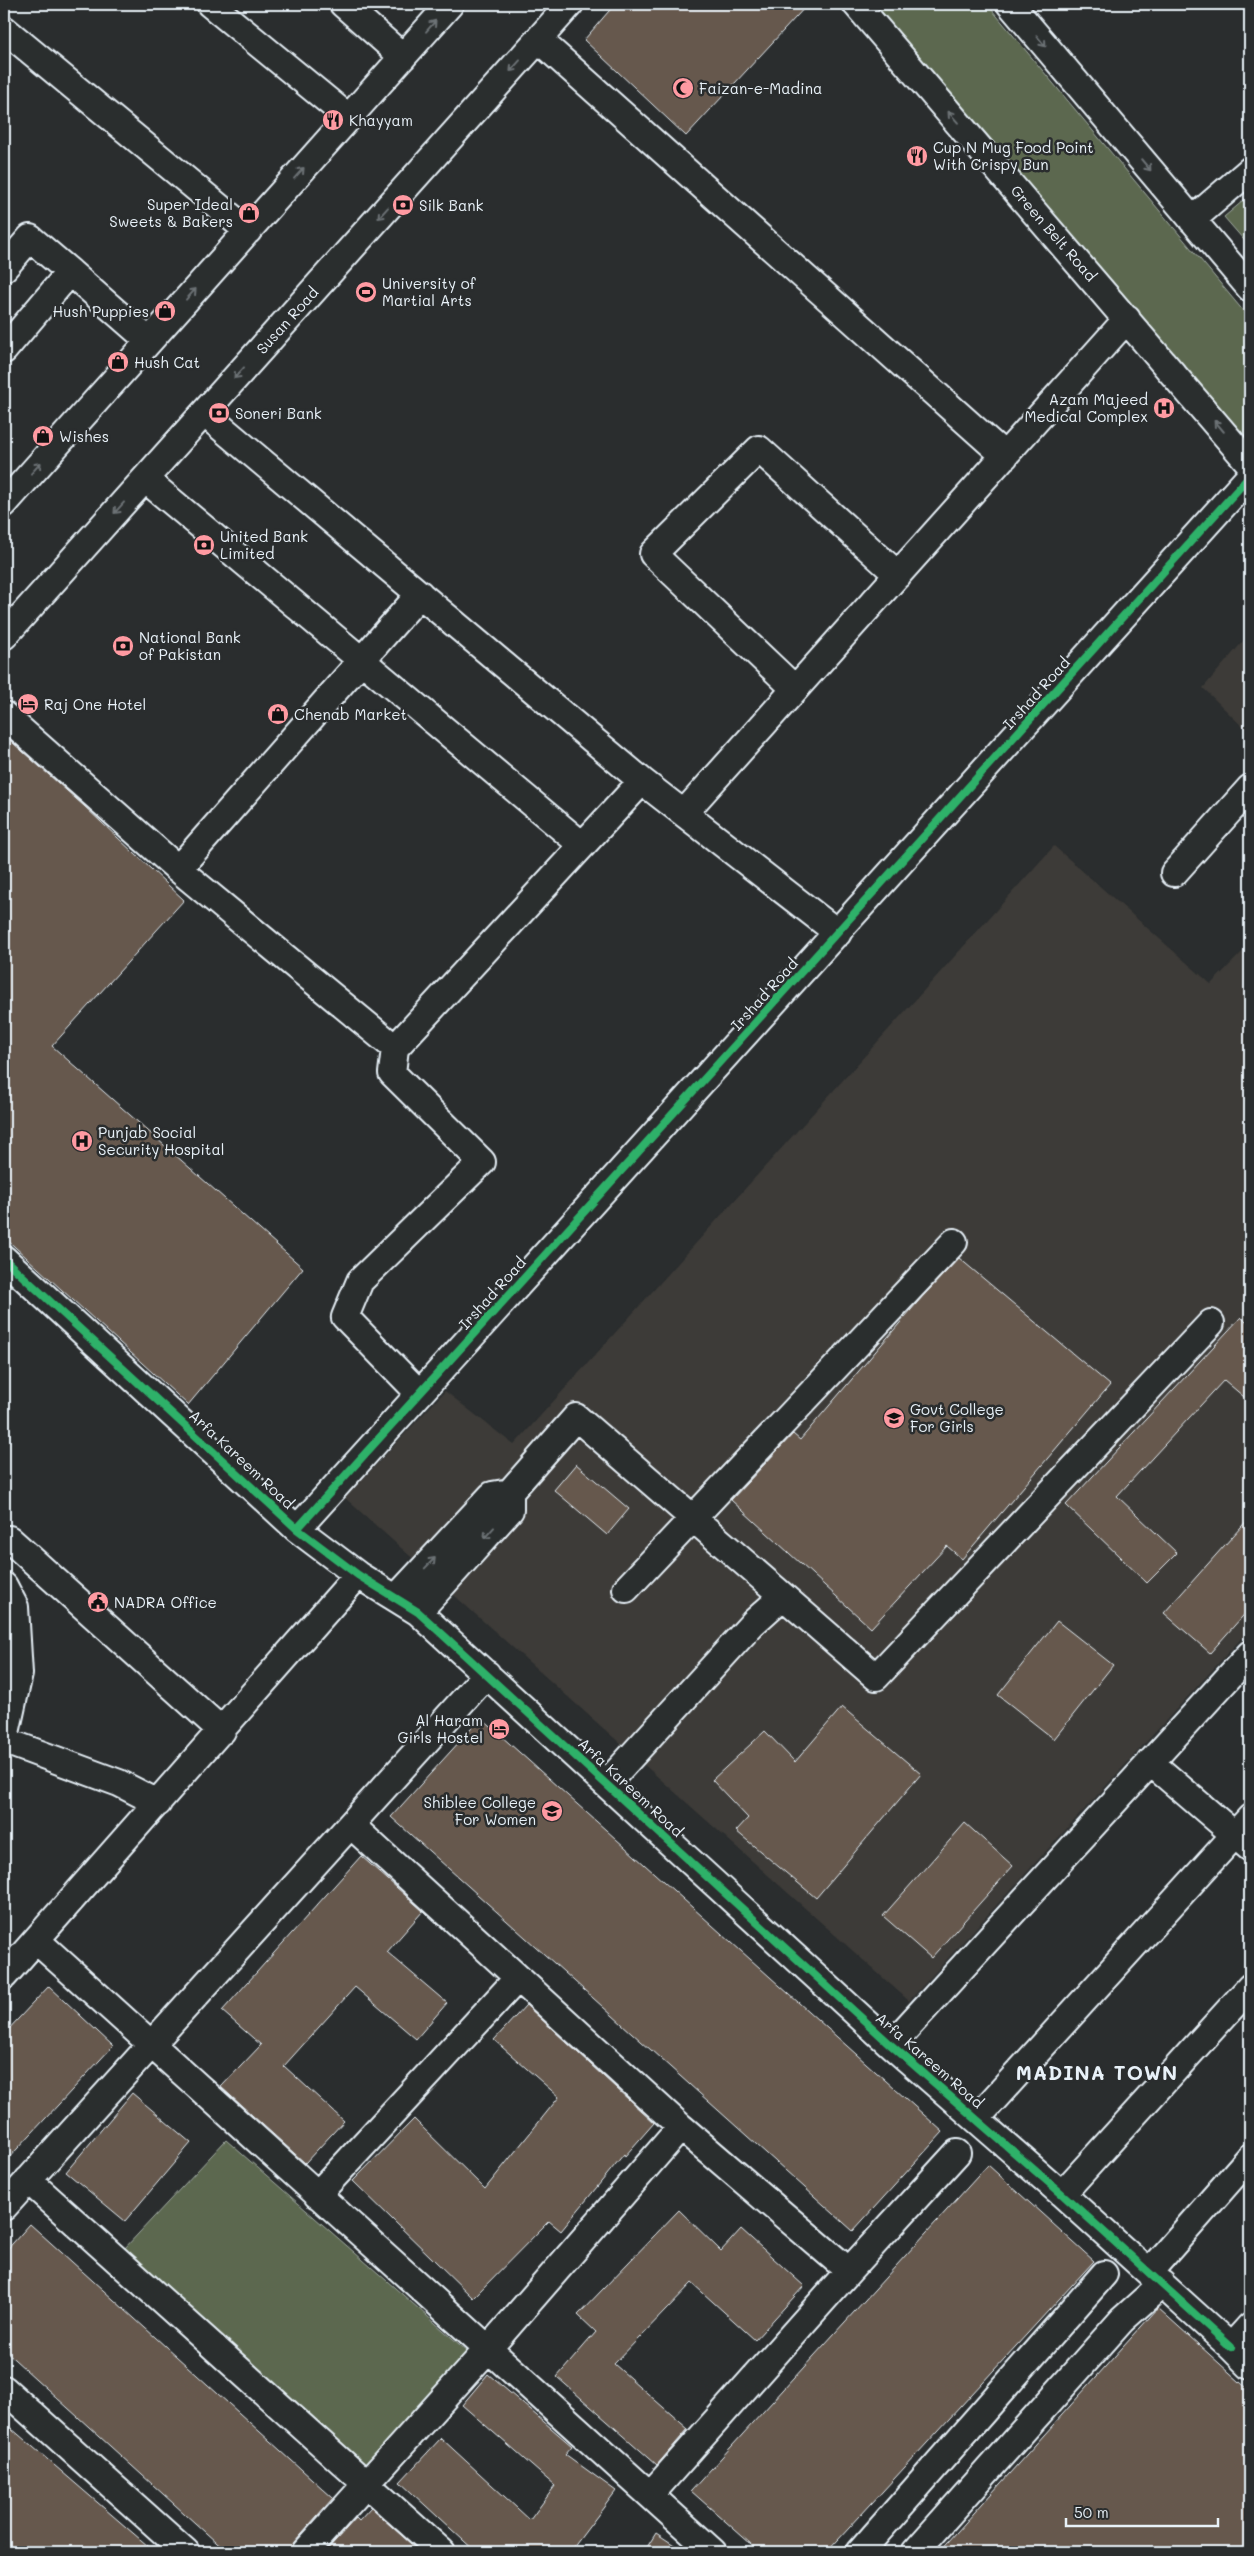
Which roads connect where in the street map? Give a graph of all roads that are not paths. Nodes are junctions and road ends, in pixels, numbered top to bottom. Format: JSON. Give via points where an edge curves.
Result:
{"nodes":[{"id":1,"x":210,"y":4,"type":"edge"},
{"id":2,"x":342,"y":4,"type":"edge"},
{"id":3,"x":450,"y":4,"type":"edge"},
{"id":4,"x":570,"y":4,"type":"edge"},
{"id":5,"x":856,"y":4,"type":"edge"},
{"id":6,"x":1010,"y":4,"type":"edge"},
{"id":7,"x":4,"y":29,"type":"edge"},
{"id":8,"x":538,"y":40,"type":"junction"},
{"id":9,"x":403,"y":57,"type":"junction"},
{"id":10,"x":349,"y":118,"type":"junction"},
{"id":11,"x":1250,"y":170,"type":"edge"},
{"id":12,"x":1192,"y":220,"type":"junction"},
{"id":13,"x":248,"y":231,"type":"junction"},
{"id":14,"x":4,"y":268,"type":"edge"},
{"id":15,"x":70,"y":272,"type":"junction"},
{"id":16,"x":1250,"y":288,"type":"edge"},
{"id":17,"x":1127,"y":318,"type":"junction"},
{"id":18,"x":149,"y":341,"type":"junction"},
{"id":19,"x":4,"y":350,"type":"edge"},
{"id":20,"x":204,"y":413,"type":"junction"},
{"id":21,"x":1005,"y":456,"type":"junction"},
{"id":22,"x":1250,"y":464,"type":"edge"},
{"id":23,"x":1250,"y":476,"type":"edge"},
{"id":24,"x":145,"y":479,"type":"junction"},
{"id":25,"x":4,"y":504,"type":"edge"},
{"id":26,"x":898,"y":575,"type":"junction"},
{"id":27,"x":420,"y":594,"type":"junction"},
{"id":28,"x":4,"y":636,"type":"edge"},
{"id":29,"x":362,"y":661,"type":"junction"},
{"id":30,"x":796,"y":689,"type":"junction"},
{"id":31,"x":4,"y":715,"type":"edge"},
{"id":32,"x":642,"y":781,"type":"junction"},
{"id":33,"x":1250,"y":788,"type":"edge"},
{"id":34,"x":684,"y":813,"type":"junction"},
{"id":35,"x":582,"y":845,"type":"junction"},
{"id":36,"x":178,"y":869,"type":"junction"},
{"id":37,"x":1174,"y":873,"type":"dead end"},
{"id":38,"x":838,"y":933,"type":"junction"},
{"id":39,"x":395,"y":1048,"type":"junction"},
{"id":40,"x":954,"y":1242,"type":"dead end"},
{"id":41,"x":4,"y":1259,"type":"edge"},
{"id":42,"x":1211,"y":1323,"type":"dead end"},
{"id":43,"x":419,"y":1393,"type":"junction"},
{"id":44,"x":692,"y":1519,"type":"junction"},
{"id":45,"x":297,"y":1529,"type":"junction"},
{"id":46,"x":4,"y":1540,"type":"edge"},
{"id":47,"x":358,"y":1574,"type":"junction"},
{"id":48,"x":4,"y":1586,"type":"edge"},
{"id":49,"x":626,"y":1589,"type":"dead end"},
{"id":50,"x":783,"y":1596,"type":"junction"},
{"id":51,"x":407,"y":1605,"type":"junction"},
{"id":52,"x":1250,"y":1654,"type":"edge"},
{"id":53,"x":487,"y":1674,"type":"junction"},
{"id":54,"x":222,"y":1732,"type":"junction"},
{"id":55,"x":4,"y":1741,"type":"edge"},
{"id":56,"x":1150,"y":1762,"type":"junction"},
{"id":57,"x":606,"y":1784,"type":"junction"},
{"id":58,"x":158,"y":1803,"type":"junction"},
{"id":59,"x":351,"y":1826,"type":"junction"},
{"id":60,"x":1245,"y":1834,"type":"edge"},
{"id":61,"x":36,"y":1940,"type":"junction"},
{"id":62,"x":4,"y":1976,"type":"edge"},
{"id":63,"x":517,"y":1979,"type":"junction"},
{"id":64,"x":1250,"y":1987,"type":"edge"},
{"id":65,"x":150,"y":2044,"type":"junction"},
{"id":66,"x":892,"y":2045,"type":"junction"},
{"id":67,"x":976,"y":2119,"type":"junction"},
{"id":68,"x":681,"y":2127,"type":"junction"},
{"id":69,"x":957,"y":2153,"type":"dead end"},
{"id":70,"x":1250,"y":2158,"type":"edge"},
{"id":71,"x":28,"y":2180,"type":"junction"},
{"id":72,"x":1062,"y":2194,"type":"junction"},
{"id":73,"x":317,"y":2195,"type":"junction"},
{"id":74,"x":4,"y":2207,"type":"edge"},
{"id":75,"x":849,"y":2271,"type":"junction"},
{"id":76,"x":1104,"y":2274,"type":"dead end"},
{"id":77,"x":1155,"y":2278,"type":"junction"},
{"id":78,"x":1250,"y":2326,"type":"edge"},
{"id":79,"x":1231,"y":2347,"type":"junction"},
{"id":80,"x":488,"y":2349,"type":"junction"},
{"id":81,"x":1250,"y":2366,"type":"edge"},
{"id":82,"x":4,"y":2389,"type":"edge"},
{"id":83,"x":367,"y":2484,"type":"junction"},
{"id":84,"x":650,"y":2495,"type":"junction"},
{"id":85,"x":186,"y":2552,"type":"edge"},
{"id":86,"x":305,"y":2552,"type":"edge"},
{"id":87,"x":442,"y":2552,"type":"edge"},
{"id":88,"x":713,"y":2552,"type":"edge"},
{"id":89,"x":860,"y":2552,"type":"edge"},
{"id":90,"x":915,"y":2552,"type":"edge"}],
"edges":[{"from":1,"to":10,"type":"street"},
{"from":2,"to":9,"type":"street"},
{"from":9,"to":3,"type":"street","one_way":true},
{"from":4,"to":8,"type":"street","name":"Susan Road"},
{"from":17,"to":5,"type":"street","name":"Green Belt Road","one_way":true},
{"from":6,"to":12,"type":"street","one_way":true},
{"from":7,"to":13,"type":"street"},
{"from":8,"to":20,"type":"street","name":"Susan Road","one_way":true},
{"from":8,"to":21,"type":"street"},
{"from":9,"to":10,"type":"street"},
{"from":13,"to":10,"type":"street","one_way":true},
{"from":11,"to":12,"type":"street"},
{"from":12,"to":16,"type":"street"},
{"from":18,"to":13,"type":"street","one_way":true},
{"from":14,"to":15,"type":"street","via":[[30,238]]},
{"from":15,"to":18,"type":"street"},
{"from":15,"to":19,"type":"street"},
{"from":17,"to":21,"type":"street"},
{"from":22,"to":17,"type":"street","name":"Green Belt Road","one_way":true},
{"from":25,"to":18,"type":"street","one_way":true},
{"from":20,"to":24,"type":"street","name":"Susan Road"},
{"from":20,"to":27,"type":"street"},
{"from":21,"to":26,"type":"street"},
{"from":23,"to":38,"type":"street","name":"Irshad Road"},
{"from":24,"to":28,"type":"street","name":"Susan Road","one_way":true},
{"from":24,"to":29,"type":"street"},
{"from":26,"to":30,"type":"street"},
{"from":26,"to":30,"type":"street","via":[[759,449],[653,554]]},
{"from":27,"to":29,"type":"street"},
{"from":27,"to":32,"type":"street"},
{"from":29,"to":35,"type":"street"},
{"from":29,"to":36,"type":"street"},
{"from":30,"to":34,"type":"street"},
{"from":31,"to":36,"type":"street"},
{"from":32,"to":34,"type":"street"},
{"from":32,"to":35,"type":"street"},
{"from":33,"to":37,"type":"street"},
{"from":34,"to":38,"type":"street"},
{"from":35,"to":39,"type":"street"},
{"from":36,"to":39,"type":"street"},
{"from":38,"to":43,"type":"street","name":"Irshad Road"},
{"from":39,"to":43,"type":"street","via":[[392,1073],[482,1162],[360,1281],[345,1316]]},
{"from":40,"to":44,"type":"street"},
{"from":41,"to":45,"type":"street","name":"Arfa Kareem Road"},
{"from":42,"to":50,"type":"street","via":[[876,1677]]},
{"from":43,"to":45,"type":"street","name":"Irshad Road"},
{"from":44,"to":49,"type":"street"},
{"from":44,"to":50,"type":"street"},
{"from":44,"to":51,"type":"street","via":[[576,1417],[510,1492],[492,1495]]},
{"from":45,"to":47,"type":"street","name":"Arfa Kareem Road"},
{"from":46,"to":54,"type":"street","via":[[9,1539]]},
{"from":47,"to":51,"type":"street","name":"Arfa Kareem Road"},
{"from":47,"to":54,"type":"street"},
{"from":48,"to":55,"type":"street","via":[[15,1607],[19,1674]]},
{"from":50,"to":57,"type":"street","via":[[754,1623]]},
{"from":51,"to":53,"type":"street","name":"Arfa Kareem Road"},
{"from":52,"to":56,"type":"street"},
{"from":53,"to":57,"type":"street","name":"Arfa Kareem Road"},
{"from":53,"to":59,"type":"street"},
{"from":54,"to":58,"type":"street"},
{"from":55,"to":58,"type":"street","via":[[119,1783]]},
{"from":56,"to":60,"type":"street"},
{"from":56,"to":66,"type":"street"},
{"from":57,"to":66,"type":"street","name":"Arfa Kareem Road"},
{"from":58,"to":61,"type":"street"},
{"from":59,"to":63,"type":"street"},
{"from":59,"to":65,"type":"street"},
{"from":60,"to":67,"type":"street"},
{"from":61,"to":62,"type":"street"},
{"from":61,"to":65,"type":"street"},
{"from":63,"to":68,"type":"street"},
{"from":63,"to":73,"type":"street"},
{"from":64,"to":72,"type":"street"},
{"from":65,"to":71,"type":"street"},
{"from":65,"to":73,"type":"street"},
{"from":66,"to":67,"type":"street","name":"Arfa Kareem Road"},
{"from":67,"to":72,"type":"street","name":"Arfa Kareem Road"},
{"from":68,"to":75,"type":"street"},
{"from":68,"to":80,"type":"street"},
{"from":69,"to":75,"type":"street"},
{"from":70,"to":77,"type":"street"},
{"from":71,"to":74,"type":"street"},
{"from":71,"to":83,"type":"street"},
{"from":72,"to":77,"type":"street","name":"Arfa Kareem Road"},
{"from":73,"to":80,"type":"street"},
{"from":75,"to":84,"type":"street"},
{"from":76,"to":89,"type":"street"},
{"from":77,"to":79,"type":"street","name":"Arfa Kareem Road"},
{"from":77,"to":90,"type":"street","via":[[1122,2320]]},
{"from":78,"to":79,"type":"street"},
{"from":79,"to":81,"type":"street","name":"Arfa Kareem Road"},
{"from":80,"to":83,"type":"street"},
{"from":80,"to":84,"type":"street"},
{"from":82,"to":85,"type":"street"},
{"from":83,"to":86,"type":"street"},
{"from":83,"to":87,"type":"street"},
{"from":84,"to":88,"type":"street"}]}
